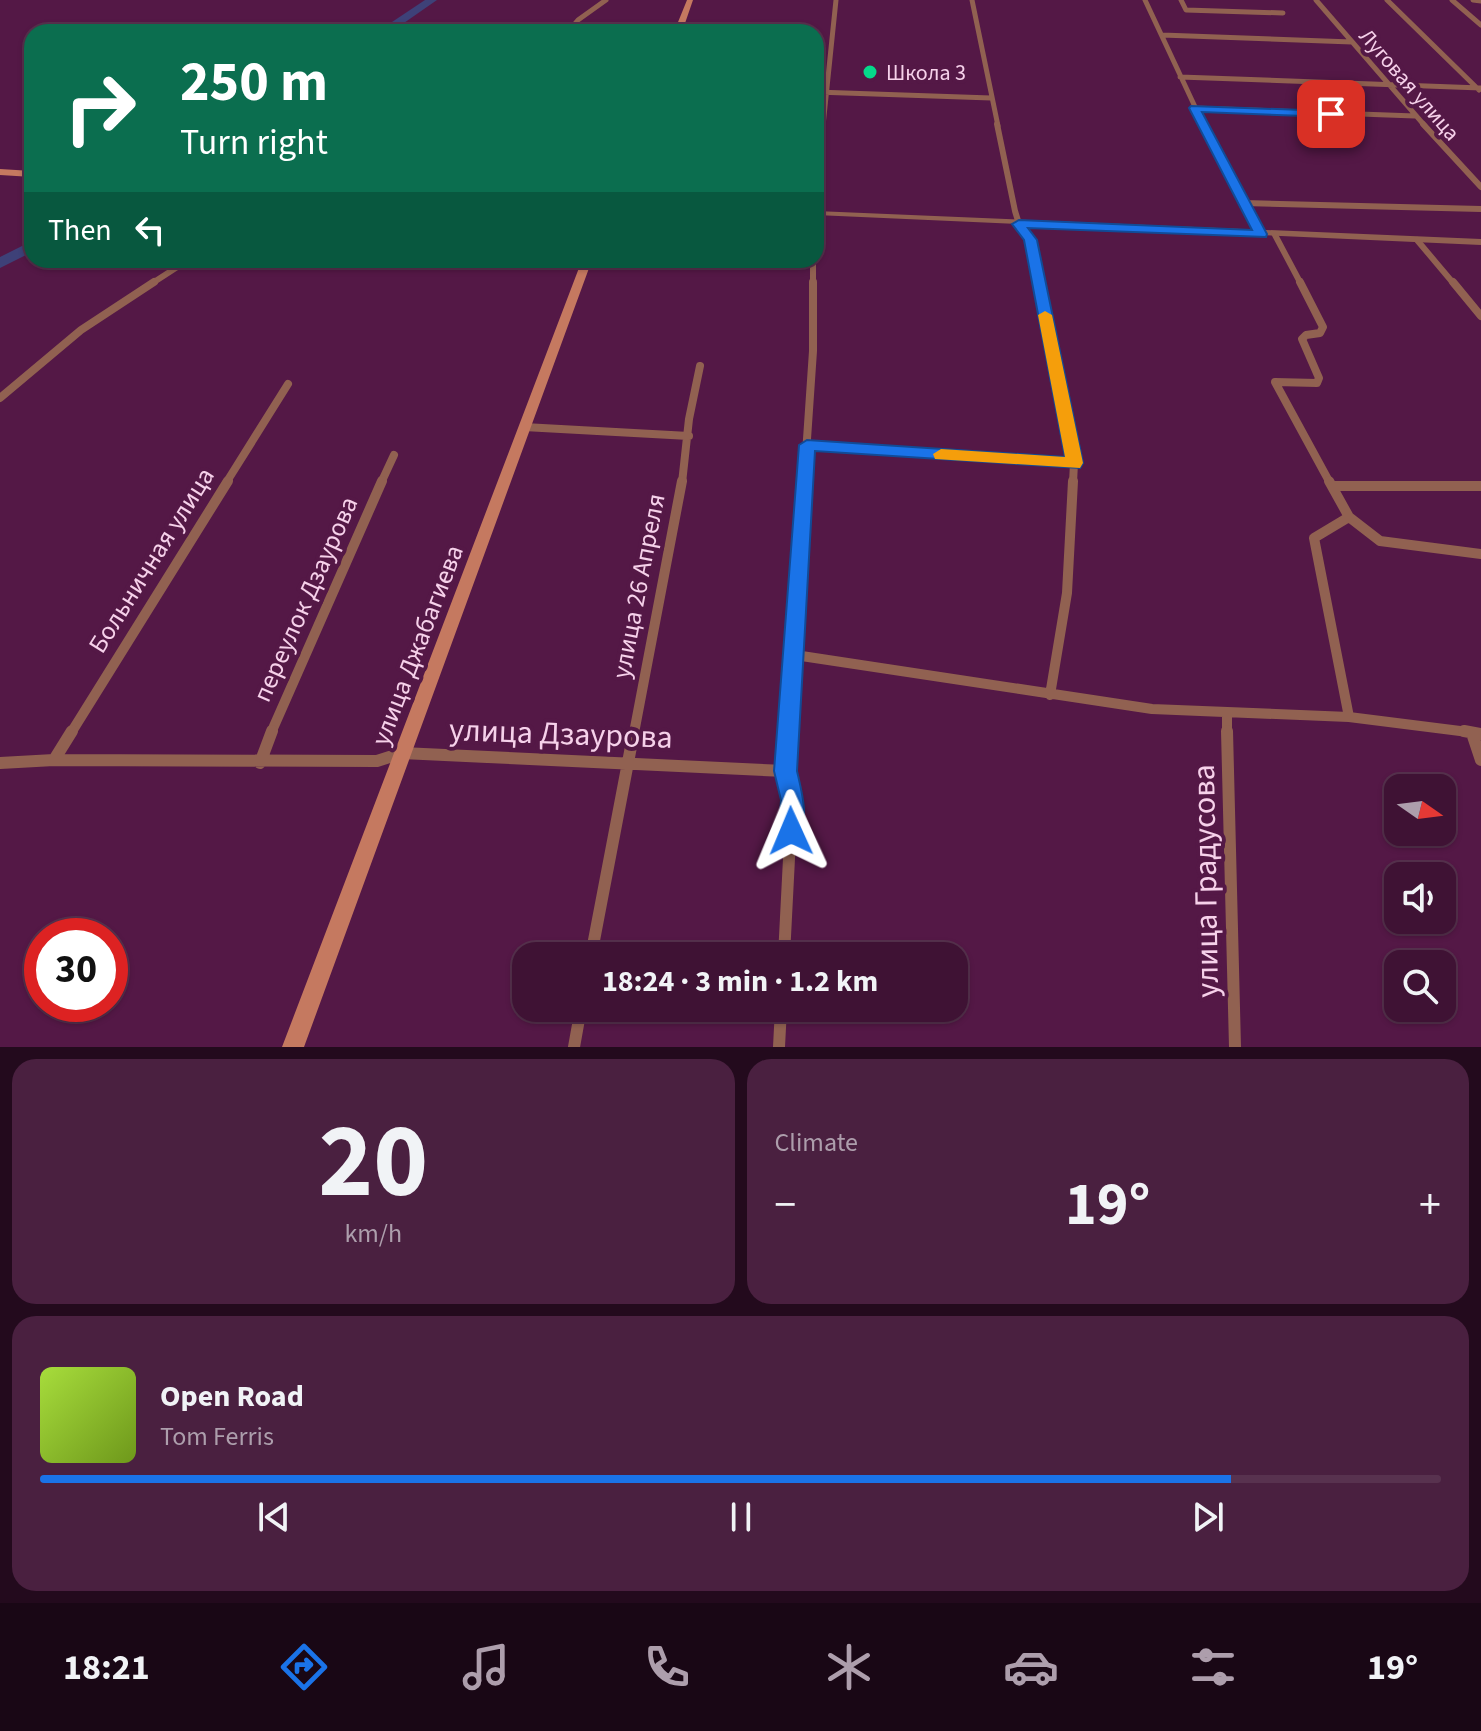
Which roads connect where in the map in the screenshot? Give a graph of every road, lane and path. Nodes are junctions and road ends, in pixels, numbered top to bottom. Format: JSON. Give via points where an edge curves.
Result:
{"nodes":[{"id":1,"x":606,"y":0,"type":"edge"},
{"id":2,"x":690,"y":0,"type":"edge"},
{"id":3,"x":836,"y":0,"type":"edge"},
{"id":4,"x":972,"y":0,"type":"edge"},
{"id":5,"x":1145,"y":0,"type":"edge"},
{"id":6,"x":1181,"y":0,"type":"edge"},
{"id":7,"x":1316,"y":0,"type":"edge"},
{"id":8,"x":1387,"y":0,"type":"edge"},
{"id":9,"x":1452,"y":0,"type":"edge"},
{"id":10,"x":1473,"y":0,"type":"edge"},
{"id":11,"x":1481,"y":1,"type":"edge"},
{"id":12,"x":1283,"y":13,"type":"dead end"},
{"id":13,"x":575,"y":24,"type":"edge"},
{"id":14,"x":681,"y":24,"type":"edge"},
{"id":15,"x":1481,"y":25,"type":"edge"},
{"id":16,"x":1162,"y":35,"type":"junction"},
{"id":17,"x":1352,"y":42,"type":"junction"},
{"id":18,"x":1180,"y":77,"type":"junction"},
{"id":19,"x":1389,"y":86,"type":"junction"},
{"id":20,"x":1480,"y":89,"type":"edge"},
{"id":21,"x":824,"y":92,"type":"edge"},
{"id":22,"x":828,"y":92,"type":"junction"},
{"id":23,"x":991,"y":98,"type":"junction"},
{"id":24,"x":1194,"y":108,"type":"junction"},
{"id":25,"x":1415,"y":116,"type":"junction"},
{"id":26,"x":824,"y":126,"type":"edge"},
{"id":27,"x":0,"y":172,"type":"edge"},
{"id":28,"x":24,"y":174,"type":"edge"},
{"id":29,"x":1481,"y":187,"type":"edge"},
{"id":30,"x":1244,"y":203,"type":"junction"},
{"id":31,"x":1481,"y":209,"type":"edge"},
{"id":32,"x":824,"y":213,"type":"edge"},
{"id":33,"x":1019,"y":224,"type":"junction"},
{"id":34,"x":1261,"y":234,"type":"junction"},
{"id":35,"x":1275,"y":235,"type":"junction"},
{"id":36,"x":1417,"y":240,"type":"junction"},
{"id":37,"x":1481,"y":242,"type":"edge"},
{"id":38,"x":176,"y":268,"type":"edge"},
{"id":39,"x":584,"y":268,"type":"edge"},
{"id":40,"x":813,"y":268,"type":"edge"},
{"id":41,"x":1481,"y":316,"type":"edge"},
{"id":42,"x":700,"y":366,"type":"dead end"},
{"id":43,"x":288,"y":384,"type":"dead end"},
{"id":44,"x":0,"y":398,"type":"edge"},
{"id":45,"x":524,"y":427,"type":"junction"},
{"id":46,"x":689,"y":436,"type":"junction"},
{"id":47,"x":807,"y":445,"type":"junction"},
{"id":48,"x":394,"y":455,"type":"dead end"},
{"id":49,"x":1074,"y":463,"type":"junction"},
{"id":50,"x":1333,"y":486,"type":"junction"},
{"id":51,"x":1481,"y":486,"type":"edge"},
{"id":52,"x":1349,"y":517,"type":"junction"},
{"id":53,"x":1481,"y":554,"type":"edge"},
{"id":54,"x":795,"y":655,"type":"junction"},
{"id":55,"x":1050,"y":695,"type":"junction"},
{"id":56,"x":1227,"y":714,"type":"junction"},
{"id":57,"x":1349,"y":717,"type":"junction"},
{"id":58,"x":1476,"y":733,"type":"edge"},
{"id":59,"x":402,"y":753,"type":"junction"},
{"id":60,"x":54,"y":760,"type":"junction"},
{"id":61,"x":1481,"y":760,"type":"edge"},
{"id":62,"x":629,"y":761,"type":"junction"},
{"id":63,"x":0,"y":763,"type":"edge"},
{"id":64,"x":260,"y":763,"type":"junction"},
{"id":65,"x":785,"y":771,"type":"junction"},
{"id":66,"x":594,"y":942,"type":"edge"},
{"id":67,"x":785,"y":942,"type":"edge"},
{"id":68,"x":578,"y":1022,"type":"edge"},
{"id":69,"x":780,"y":1022,"type":"edge"},
{"id":70,"x":293,"y":1047,"type":"edge"},
{"id":71,"x":574,"y":1047,"type":"edge"},
{"id":72,"x":779,"y":1047,"type":"edge"},
{"id":73,"x":1235,"y":1047,"type":"edge"}],
"edges":[{"from":1,"to":13,"type":"street"},
{"from":2,"to":14,"type":"main road"},
{"from":3,"to":22,"type":"street"},
{"from":4,"to":23,"type":"street"},
{"from":5,"to":16,"type":"street"},
{"from":6,"to":12,"type":"street","via":[[1186,10]]},
{"from":7,"to":17,"type":"street","name":"Луговая улица"},
{"from":8,"to":20,"type":"street"},
{"from":9,"to":15,"type":"street"},
{"from":10,"to":11,"type":"street"},
{"from":16,"to":17,"type":"street"},
{"from":16,"to":18,"type":"street"},
{"from":17,"to":19,"type":"street","name":"Луговая улица"},
{"from":18,"to":19,"type":"street"},
{"from":18,"to":24,"type":"street"},
{"from":19,"to":20,"type":"street"},
{"from":19,"to":25,"type":"street","name":"Луговая улица"},
{"from":21,"to":22,"type":"street"},
{"from":22,"to":23,"type":"street"},
{"from":22,"to":26,"type":"street"},
{"from":23,"to":33,"type":"street"},
{"from":24,"to":25,"type":"street"},
{"from":24,"to":30,"type":"street"},
{"from":25,"to":29,"type":"street","name":"Луговая улица"},
{"from":27,"to":28,"type":"main road"},
{"from":30,"to":31,"type":"street"},
{"from":30,"to":34,"type":"street"},
{"from":32,"to":33,"type":"street"},
{"from":33,"to":34,"type":"street"},
{"from":33,"to":49,"type":"street","via":[[1030,240]]},
{"from":34,"to":35,"type":"street"},
{"from":35,"to":36,"type":"street"},
{"from":35,"to":50,"type":"street","via":[[1323,327],[1302,339],[1317,383],[1275,382]]},
{"from":36,"to":37,"type":"street"},
{"from":36,"to":41,"type":"street"},
{"from":38,"to":44,"type":"street","via":[[81,330]]},
{"from":39,"to":45,"type":"main road","name":"улица Джабагиева"},
{"from":40,"to":47,"type":"street"},
{"from":42,"to":46,"type":"street","name":"улица 26 Апреля"},
{"from":43,"to":60,"type":"street","name":"Больничная улица"},
{"from":45,"to":46,"type":"street"},
{"from":45,"to":59,"type":"main road","name":"улица Джабагиева"},
{"from":46,"to":62,"type":"street","name":"улица 26 Апреля"},
{"from":47,"to":49,"type":"street"},
{"from":47,"to":54,"type":"street"},
{"from":48,"to":64,"type":"street","name":"переулок Дзаурова"},
{"from":49,"to":55,"type":"street","via":[[1067,593]]},
{"from":50,"to":51,"type":"street"},
{"from":50,"to":52,"type":"street"},
{"from":52,"to":53,"type":"street","via":[[1380,541]]},
{"from":52,"to":57,"type":"street","via":[[1314,538]]},
{"from":54,"to":55,"type":"street"},
{"from":54,"to":65,"type":"street"},
{"from":55,"to":56,"type":"street"},
{"from":56,"to":57,"type":"street"},
{"from":56,"to":73,"type":"street","name":"улица Градусова"},
{"from":57,"to":58,"type":"street"},
{"from":58,"to":61,"type":"street"},
{"from":59,"to":62,"type":"street","name":"улица Дзаурова"},
{"from":59,"to":64,"type":"street","name":"улица Дзаурова","via":[[377,761]]},
{"from":59,"to":70,"type":"main road","name":"улица Джабагиева"},
{"from":60,"to":63,"type":"street","name":"улица Дзаурова"},
{"from":60,"to":64,"type":"street","name":"улица Дзаурова"},
{"from":62,"to":65,"type":"street","name":"улица Дзаурова"},
{"from":62,"to":66,"type":"street","name":"улица 26 Апреля"},
{"from":65,"to":67,"type":"street","via":[[792,800]]},
{"from":68,"to":71,"type":"street"},
{"from":69,"to":72,"type":"street"}]}
